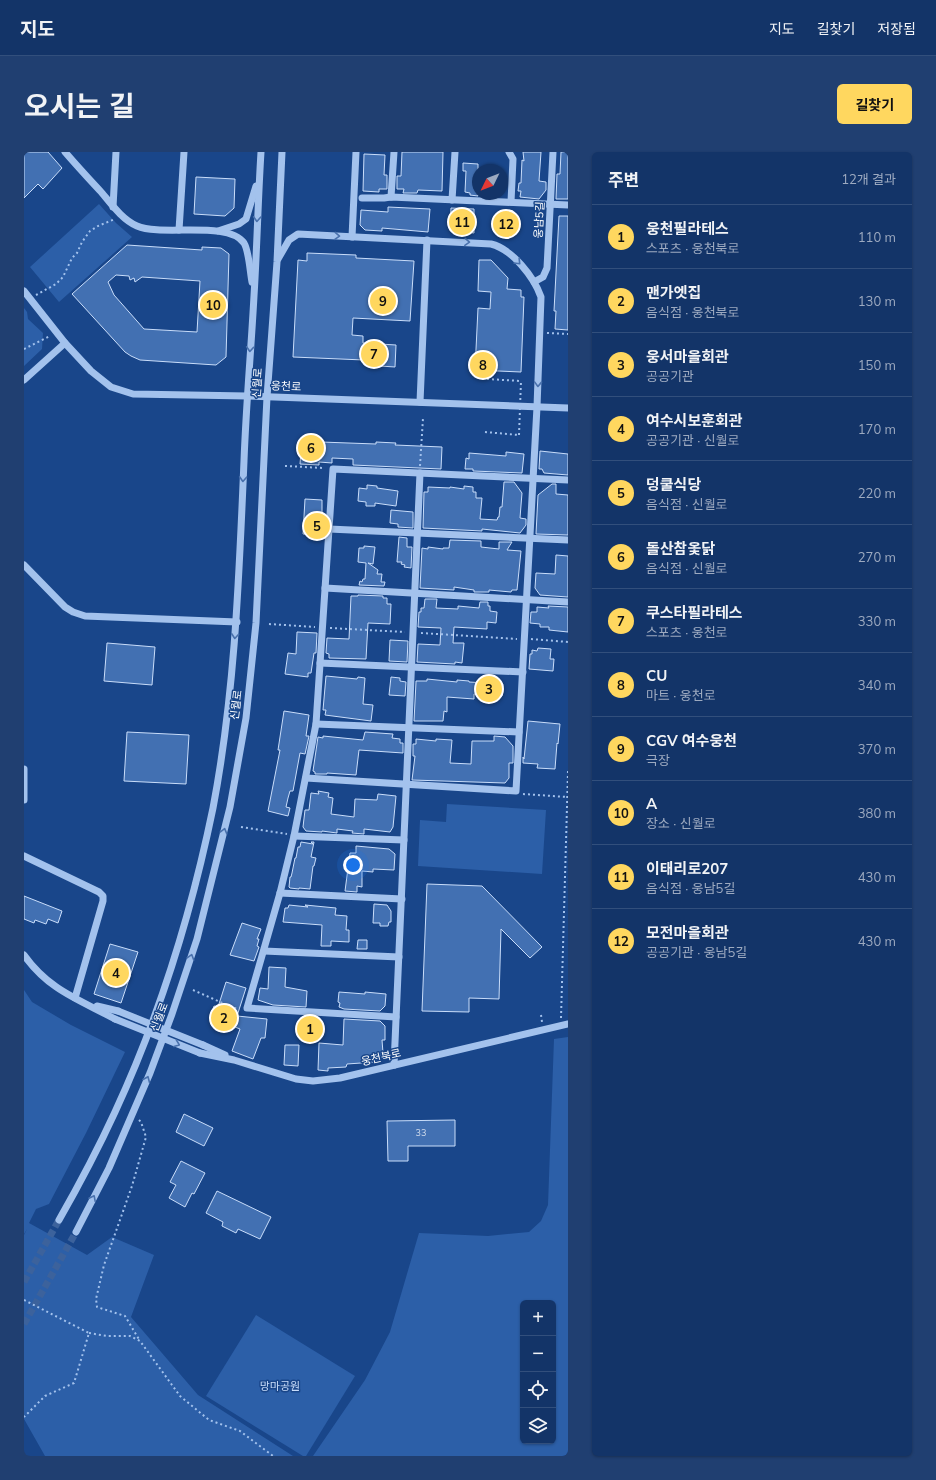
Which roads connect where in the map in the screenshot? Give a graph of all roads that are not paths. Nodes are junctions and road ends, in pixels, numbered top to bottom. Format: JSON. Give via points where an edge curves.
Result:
{"nodes":[{"id":1,"x":65,"y":152,"type":"edge"},
{"id":2,"x":116,"y":152,"type":"edge"},
{"id":3,"x":184,"y":152,"type":"edge"},
{"id":4,"x":261,"y":152,"type":"edge"},
{"id":5,"x":282,"y":152,"type":"edge"},
{"id":6,"x":356,"y":152,"type":"edge"},
{"id":7,"x":394,"y":152,"type":"edge"},
{"id":8,"x":455,"y":152,"type":"edge"},
{"id":9,"x":509,"y":152,"type":"edge"},
{"id":10,"x":553,"y":152,"type":"edge"},
{"id":11,"x":259,"y":176,"type":"junction"},
{"id":12,"x":391,"y":197,"type":"junction"},
{"id":13,"x":362,"y":198,"type":"dead end"},
{"id":14,"x":452,"y":200,"type":"junction"},
{"id":15,"x":511,"y":202,"type":"junction"},
{"id":16,"x":551,"y":204,"type":"junction"},
{"id":17,"x":568,"y":205,"type":"edge"},
{"id":18,"x":113,"y":207,"type":"junction"},
{"id":19,"x":179,"y":230,"type":"junction"},
{"id":20,"x":218,"y":231,"type":"junction"},
{"id":21,"x":352,"y":237,"type":"junction"},
{"id":22,"x":426,"y":240,"type":"junction"},
{"id":23,"x":277,"y":262,"type":"junction"},
{"id":24,"x":534,"y":282,"type":"junction"},
{"id":25,"x":24,"y":291,"type":"edge"},
{"id":26,"x":254,"y":296,"type":"junction"},
{"id":27,"x":66,"y":343,"type":"junction"},
{"id":28,"x":24,"y":380,"type":"edge"},
{"id":29,"x":247,"y":396,"type":"junction"},
{"id":30,"x":267,"y":396,"type":"junction"},
{"id":31,"x":420,"y":402,"type":"junction"},
{"id":32,"x":537,"y":406,"type":"junction"},
{"id":33,"x":568,"y":408,"type":"edge"},
{"id":34,"x":420,"y":473,"type":"junction"},
{"id":35,"x":533,"y":479,"type":"junction"},
{"id":36,"x":568,"y":480,"type":"edge"},
{"id":37,"x":329,"y":529,"type":"junction"},
{"id":38,"x":417,"y":533,"type":"junction"},
{"id":39,"x":530,"y":538,"type":"junction"},
{"id":40,"x":568,"y":540,"type":"edge"},
{"id":41,"x":24,"y":565,"type":"edge"},
{"id":42,"x":325,"y":588,"type":"junction"},
{"id":43,"x":415,"y":594,"type":"junction"},
{"id":44,"x":527,"y":600,"type":"junction"},
{"id":45,"x":568,"y":602,"type":"edge"},
{"id":46,"x":237,"y":622,"type":"junction"},
{"id":47,"x":320,"y":664,"type":"junction"},
{"id":48,"x":412,"y":668,"type":"junction"},
{"id":49,"x":523,"y":672,"type":"junction"},
{"id":50,"x":316,"y":724,"type":"junction"},
{"id":51,"x":409,"y":728,"type":"junction"},
{"id":52,"x":519,"y":732,"type":"junction"},
{"id":53,"x":24,"y":769,"type":"edge"},
{"id":54,"x":306,"y":778,"type":"junction"},
{"id":55,"x":406,"y":784,"type":"junction"},
{"id":56,"x":24,"y":800,"type":"edge"},
{"id":57,"x":294,"y":836,"type":"junction"},
{"id":58,"x":404,"y":840,"type":"junction"},
{"id":59,"x":24,"y":856,"type":"edge"},
{"id":60,"x":280,"y":893,"type":"junction"},
{"id":61,"x":402,"y":899,"type":"junction"},
{"id":62,"x":264,"y":951,"type":"junction"},
{"id":63,"x":24,"y":955,"type":"edge"},
{"id":64,"x":399,"y":957,"type":"junction"},
{"id":65,"x":75,"y":998,"type":"junction"},
{"id":66,"x":88,"y":1004,"type":"junction"},
{"id":67,"x":396,"y":1017,"type":"junction"},
{"id":68,"x":565,"y":1024,"type":"edge"},
{"id":69,"x":234,"y":1060,"type":"junction"},
{"id":70,"x":394,"y":1065,"type":"junction"},
{"id":71,"x":59,"y":1220,"type":"tunnel mouth"},
{"id":72,"x":76,"y":1232,"type":"tunnel mouth"}],
"edges":[{"from":1,"to":18,"type":"street"},
{"from":2,"to":18,"type":"street"},
{"from":3,"to":19,"type":"street"},
{"from":4,"to":11,"type":"street","name":"신월로"},
{"from":5,"to":23,"type":"street","name":"신월로"},
{"from":6,"to":21,"type":"street"},
{"from":7,"to":12,"type":"street"},
{"from":8,"to":14,"type":"street"},
{"from":9,"to":15,"type":"street","via":[[513,159]]},
{"from":10,"to":16,"type":"street","name":"웅남5길"},
{"from":11,"to":20,"type":"street","via":[[246,219]]},
{"from":11,"to":26,"type":"street","name":"신월로","one_way":true},
{"from":12,"to":13,"type":"street"},
{"from":12,"to":14,"type":"street"},
{"from":14,"to":15,"type":"street"},
{"from":15,"to":16,"type":"street"},
{"from":16,"to":17,"type":"street"},
{"from":16,"to":24,"type":"street","name":"웅남5길","via":[[547,268],[543,277]]},
{"from":18,"to":19,"type":"street","via":[[122,216],[142,228]]},
{"from":19,"to":20,"type":"street"},
{"from":20,"to":26,"type":"street","via":[[233,236],[246,247]]},
{"from":21,"to":22,"type":"street"},
{"from":23,"to":21,"type":"street","one_way":true,"via":[[289,240],[295,235]]},
{"from":22,"to":24,"type":"street","one_way":true,"via":[[497,245],[507,251]]},
{"from":22,"to":31,"type":"street"},
{"from":23,"to":30,"type":"street","name":"신월로"},
{"from":24,"to":32,"type":"street","one_way":true,"via":[[541,297]]},
{"from":25,"to":27,"type":"street","name":"웅천로"},
{"from":26,"to":29,"type":"street","name":"신월로","one_way":true},
{"from":27,"to":28,"type":"street"},
{"from":27,"to":29,"type":"street","name":"웅천로","via":[[99,378],[125,393]]},
{"from":29,"to":30,"type":"street","name":"웅천로"},
{"from":29,"to":46,"type":"street","name":"신월로","one_way":true},
{"from":30,"to":31,"type":"street","name":"웅천로"},
{"from":72,"to":30,"type":"street","name":"신월로","one_way":true,"via":[[109,1168],[150,1073],[186,977],[230,807],[246,718],[256,623]]},
{"from":31,"to":32,"type":"street","name":"웅천로"},
{"from":32,"to":33,"type":"street","name":"웅천로"},
{"from":32,"to":35,"type":"street"},
{"from":34,"to":35,"type":"street"},
{"from":34,"to":37,"type":"street","via":[[334,469]]},
{"from":34,"to":38,"type":"street"},
{"from":35,"to":36,"type":"street"},
{"from":35,"to":39,"type":"street"},
{"from":37,"to":38,"type":"street"},
{"from":37,"to":42,"type":"street"},
{"from":38,"to":39,"type":"street"},
{"from":38,"to":43,"type":"street"},
{"from":39,"to":40,"type":"street"},
{"from":39,"to":44,"type":"street"},
{"from":41,"to":46,"type":"street","via":[[65,607],[85,616]]},
{"from":42,"to":43,"type":"street"},
{"from":42,"to":47,"type":"street"},
{"from":43,"to":44,"type":"street"},
{"from":43,"to":48,"type":"street"},
{"from":44,"to":45,"type":"street"},
{"from":44,"to":49,"type":"street"},
{"from":46,"to":71,"type":"street","name":"신월로","one_way":true,"via":[[231,688],[213,807],[181,934],[157,1007],[116,1111]]},
{"from":47,"to":48,"type":"street"},
{"from":47,"to":50,"type":"street"},
{"from":48,"to":49,"type":"street"},
{"from":48,"to":51,"type":"street"},
{"from":49,"to":52,"type":"street"},
{"from":50,"to":51,"type":"street"},
{"from":50,"to":54,"type":"street"},
{"from":51,"to":52,"type":"street"},
{"from":51,"to":55,"type":"street"},
{"from":52,"to":55,"type":"street","via":[[516,791]]},
{"from":53,"to":56,"type":"street"},
{"from":54,"to":55,"type":"street"},
{"from":54,"to":57,"type":"street"},
{"from":55,"to":58,"type":"street"},
{"from":57,"to":58,"type":"street"},
{"from":57,"to":60,"type":"street"},
{"from":58,"to":61,"type":"street"},
{"from":59,"to":65,"type":"street","via":[[103,896]]},
{"from":60,"to":61,"type":"street"},
{"from":60,"to":62,"type":"street"},
{"from":61,"to":64,"type":"street"},
{"from":62,"to":64,"type":"street"},
{"from":62,"to":67,"type":"street","via":[[247,1008]]},
{"from":63,"to":65,"type":"street","via":[[48,982]]},
{"from":64,"to":67,"type":"street"},
{"from":65,"to":66,"type":"street"},
{"from":66,"to":69,"type":"street","bridge":true,"via":[[118,1011]]},
{"from":66,"to":69,"type":"street","name":"웅천북로","one_way":true,"bridge":true,"via":[[115,1019],[200,1053]]},
{"from":67,"to":70,"type":"street"},
{"from":68,"to":70,"type":"street","name":"웅천북로"},
{"from":69,"to":70,"type":"street","name":"웅천북로","via":[[307,1081],[340,1078]]}]}
